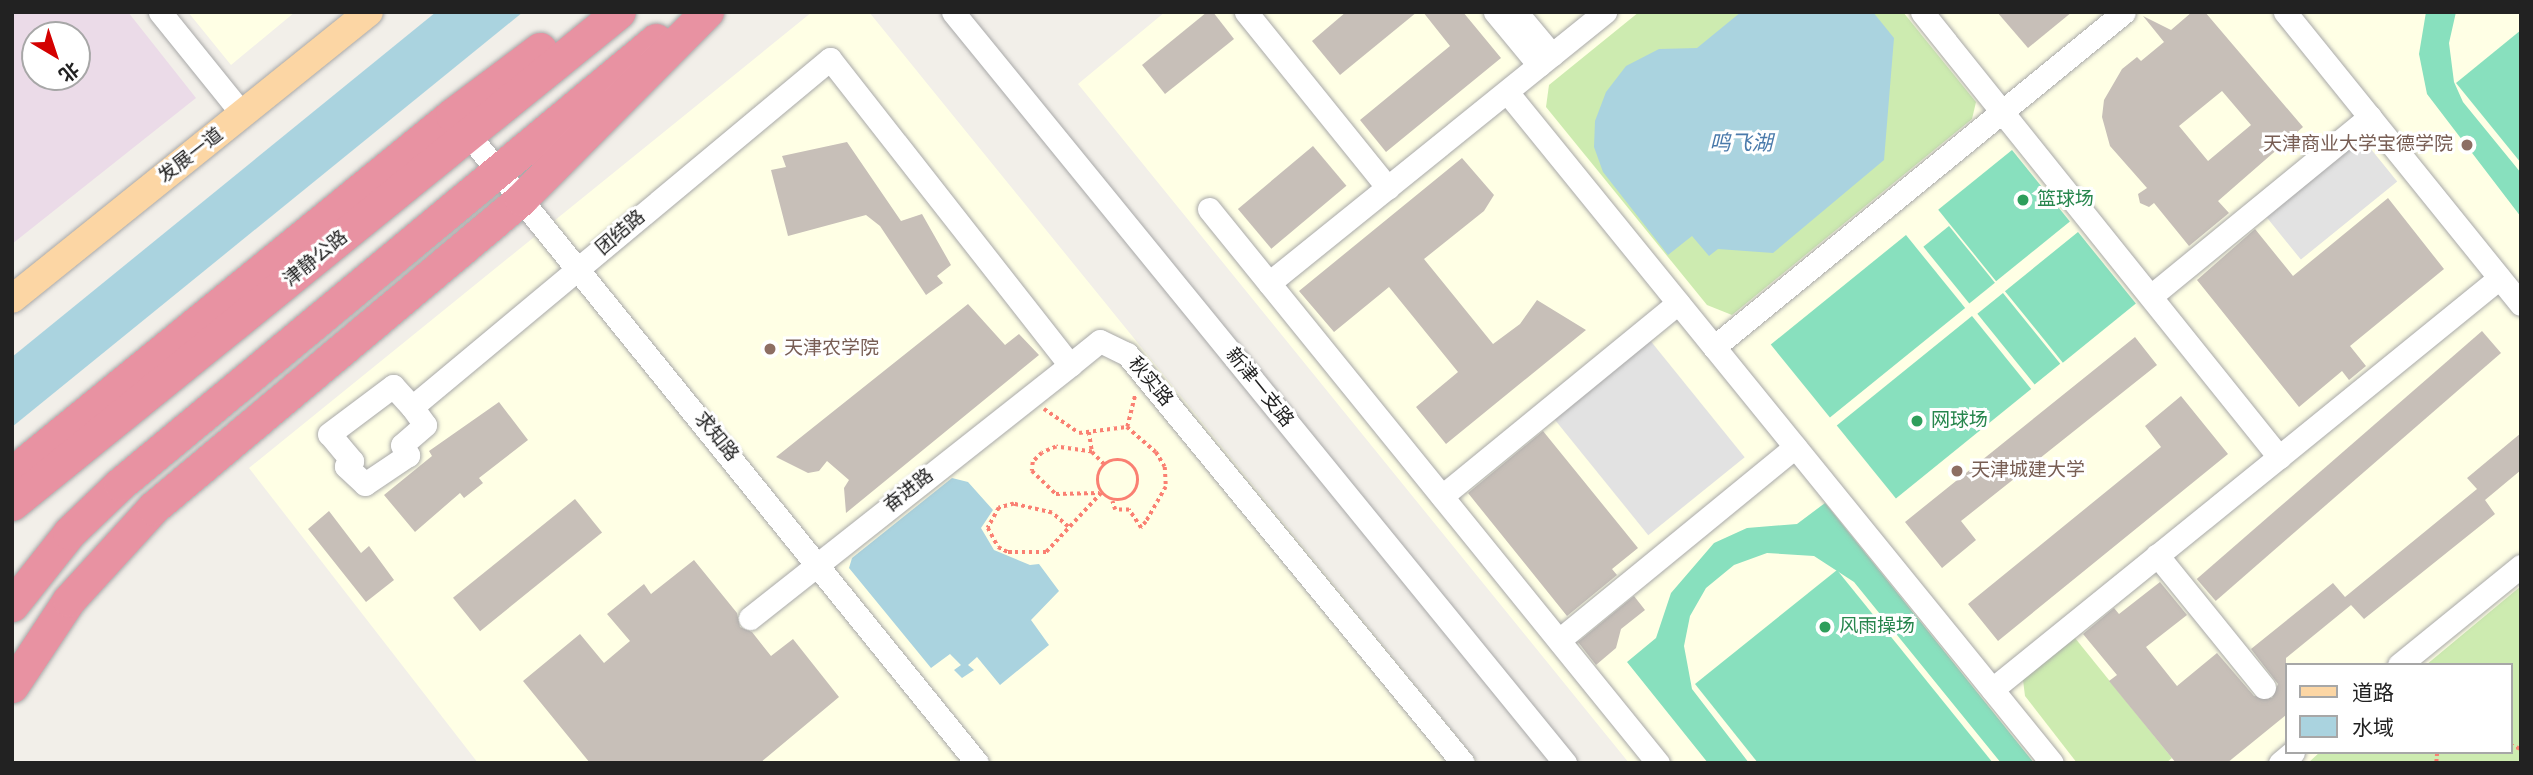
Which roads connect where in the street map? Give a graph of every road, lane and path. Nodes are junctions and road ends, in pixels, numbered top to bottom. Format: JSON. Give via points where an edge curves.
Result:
{"nodes":[{"id":1,"x":160,"y":12,"type":"edge"},
{"id":2,"x":369,"y":12,"type":"edge"},
{"id":3,"x":590,"y":12,"type":"edge"},
{"id":4,"x":619,"y":12,"type":"edge"},
{"id":5,"x":691,"y":12,"type":"edge"},
{"id":6,"x":707,"y":12,"type":"edge"},
{"id":7,"x":953,"y":12,"type":"edge"},
{"id":8,"x":1246,"y":12,"type":"edge"},
{"id":9,"x":1495,"y":12,"type":"edge"},
{"id":10,"x":1516,"y":12,"type":"edge"},
{"id":11,"x":1605,"y":12,"type":"edge"},
{"id":12,"x":1922,"y":12,"type":"edge"},
{"id":13,"x":2124,"y":12,"type":"edge"},
{"id":14,"x":2285,"y":12,"type":"edge"},
{"id":15,"x":1545,"y":60,"type":"junction"},
{"id":16,"x":1507,"y":92,"type":"junction"},
{"id":17,"x":2003,"y":111,"type":"junction"},
{"id":18,"x":243,"y":115,"type":"junction"},
{"id":19,"x":2370,"y":117,"type":"junction"},
{"id":20,"x":460,"y":125,"type":"junction"},
{"id":21,"x":499,"y":172,"type":"junction"},
{"id":22,"x":1388,"y":188,"type":"junction"},
{"id":23,"x":520,"y":199,"type":"junction"},
{"id":24,"x":1209,"y":209,"type":"dead end"},
{"id":25,"x":578,"y":269,"type":"junction"},
{"id":26,"x":2499,"y":278,"type":"junction"},
{"id":27,"x":1269,"y":283,"type":"junction"},
{"id":28,"x":358,"y":290,"type":"junction"},
{"id":29,"x":2151,"y":296,"type":"junction"},
{"id":30,"x":12,"y":299,"type":"edge"},
{"id":31,"x":1678,"y":303,"type":"junction"},
{"id":32,"x":2521,"y":304,"type":"edge"},
{"id":33,"x":1714,"y":347,"type":"junction"},
{"id":34,"x":1070,"y":365,"type":"junction"},
{"id":35,"x":1138,"y":386,"type":"dead end"},
{"id":36,"x":411,"y":407,"type":"junction"},
{"id":37,"x":1056,"y":420,"type":"dead end"},
{"id":38,"x":1127,"y":427,"type":"junction"},
{"id":39,"x":1089,"y":432,"type":"junction"},
{"id":40,"x":1795,"y":447,"type":"junction"},
{"id":41,"x":1092,"y":452,"type":"junction"},
{"id":42,"x":2279,"y":457,"type":"junction"},
{"id":43,"x":1105,"y":465,"type":"junction"},
{"id":44,"x":12,"y":473,"type":"edge"},
{"id":45,"x":1101,"y":492,"type":"junction"},
{"id":46,"x":1442,"y":496,"type":"junction"},
{"id":47,"x":1112,"y":501,"type":"junction"},
{"id":48,"x":12,"y":504,"type":"edge"},
{"id":49,"x":1068,"y":527,"type":"junction"},
{"id":50,"x":2157,"y":555,"type":"junction"},
{"id":51,"x":818,"y":562,"type":"junction"},
{"id":52,"x":2521,"y":566,"type":"edge"},
{"id":53,"x":12,"y":605,"type":"edge"},
{"id":54,"x":750,"y":618,"type":"dead end"},
{"id":55,"x":1559,"y":640,"type":"junction"},
{"id":56,"x":2401,"y":663,"type":"edge"},
{"id":57,"x":12,"y":686,"type":"edge"},
{"id":58,"x":2264,"y":687,"type":"dead end"},
{"id":59,"x":1992,"y":689,"type":"junction"},
{"id":60,"x":976,"y":763,"type":"edge"},
{"id":61,"x":1463,"y":763,"type":"edge"},
{"id":62,"x":1565,"y":763,"type":"edge"},
{"id":63,"x":1658,"y":763,"type":"edge"},
{"id":64,"x":2052,"y":763,"type":"edge"}],
"edges":[{"from":1,"to":18,"type":"street"},
{"from":2,"to":18,"type":"main road","name":"发展一道"},
{"from":3,"to":20,"type":"highway"},
{"from":4,"to":20,"type":"highway","name":"津静公路"},
{"from":5,"to":21,"type":"highway"},
{"from":6,"to":23,"type":"highway"},
{"from":7,"to":62,"type":"street","name":"新津一支路"},
{"from":8,"to":22,"type":"street"},
{"from":9,"to":15,"type":"street"},
{"from":10,"to":15,"type":"street"},
{"from":11,"to":15,"type":"street"},
{"from":12,"to":17,"type":"street"},
{"from":13,"to":17,"type":"street"},
{"from":14,"to":19,"type":"street"},
{"from":15,"to":16,"type":"street"},
{"from":16,"to":22,"type":"street"},
{"from":16,"to":31,"type":"street"},
{"from":17,"to":29,"type":"street"},
{"from":17,"to":33,"type":"street"},
{"from":18,"to":30,"type":"main road","name":"发展一道"},
{"from":19,"to":26,"type":"street"},
{"from":19,"to":29,"type":"street"},
{"from":20,"to":21,"type":"street","name":"求知路"},
{"from":20,"to":44,"type":"highway"},
{"from":20,"to":48,"type":"highway","name":"津静公路"},
{"from":21,"to":23,"type":"street","name":"求知路"},
{"from":21,"to":28,"type":"highway"},
{"from":22,"to":27,"type":"street"},
{"from":23,"to":25,"type":"street","name":"求知路"},
{"from":23,"to":28,"type":"highway"},
{"from":23,"to":57,"type":"highway","via":[[153,509],[69,600]]},
{"from":24,"to":27,"type":"street"},
{"from":25,"to":34,"type":"street","name":"团结路","via":[[830,59]]},
{"from":25,"to":36,"type":"street","name":"团结路"},
{"from":25,"to":51,"type":"street","name":"求知路"},
{"from":26,"to":32,"type":"street"},
{"from":26,"to":42,"type":"street"},
{"from":27,"to":46,"type":"street"},
{"from":28,"to":53,"type":"highway","via":[[120,484],[69,533]]},
{"from":29,"to":42,"type":"street"},
{"from":31,"to":33,"type":"street"},
{"from":31,"to":46,"type":"street"},
{"from":33,"to":40,"type":"street"},
{"from":34,"to":51,"type":"street","name":"奋进路"},
{"from":34,"to":61,"type":"street","name":"秋实路","via":[[1100,341],[1127,354]]},
{"from":35,"to":38,"type":"path"},
{"from":36,"to":36,"type":"street","via":[[393,386],[329,434],[352,461],[346,466],[365,484],[408,455],[401,445],[425,425]]},
{"from":37,"to":39,"type":"path","via":[[1079,433]]},
{"from":38,"to":39,"type":"path"},
{"from":38,"to":47,"type":"path","via":[[1156,452],[1165,467],[1166,487],[1160,505],[1141,528],[1129,510],[1115,510]]},
{"from":39,"to":41,"type":"path"},
{"from":40,"to":55,"type":"street"},
{"from":40,"to":59,"type":"street"},
{"from":41,"to":43,"type":"path"},
{"from":41,"to":45,"type":"path","via":[[1056,447],[1032,461],[1032,471],[1056,494]]},
{"from":42,"to":50,"type":"street"},
{"from":43,"to":45,"type":"path","via":[[1099,474]]},
{"from":43,"to":47,"type":"path","via":[[1124,460],[1138,478],[1131,494]]},
{"from":45,"to":47,"type":"path"},
{"from":45,"to":49,"type":"path"},
{"from":46,"to":55,"type":"street"},
{"from":49,"to":49,"type":"path","via":[[1052,513],[1014,504],[999,508],[988,528],[998,547],[1032,555],[1046,552]]},
{"from":50,"to":58,"type":"street"},
{"from":50,"to":59,"type":"street"},
{"from":51,"to":54,"type":"street","name":"奋进路"},
{"from":51,"to":60,"type":"street","name":"求知路"},
{"from":52,"to":56,"type":"street"},
{"from":55,"to":63,"type":"street"},
{"from":59,"to":64,"type":"street"}]}
